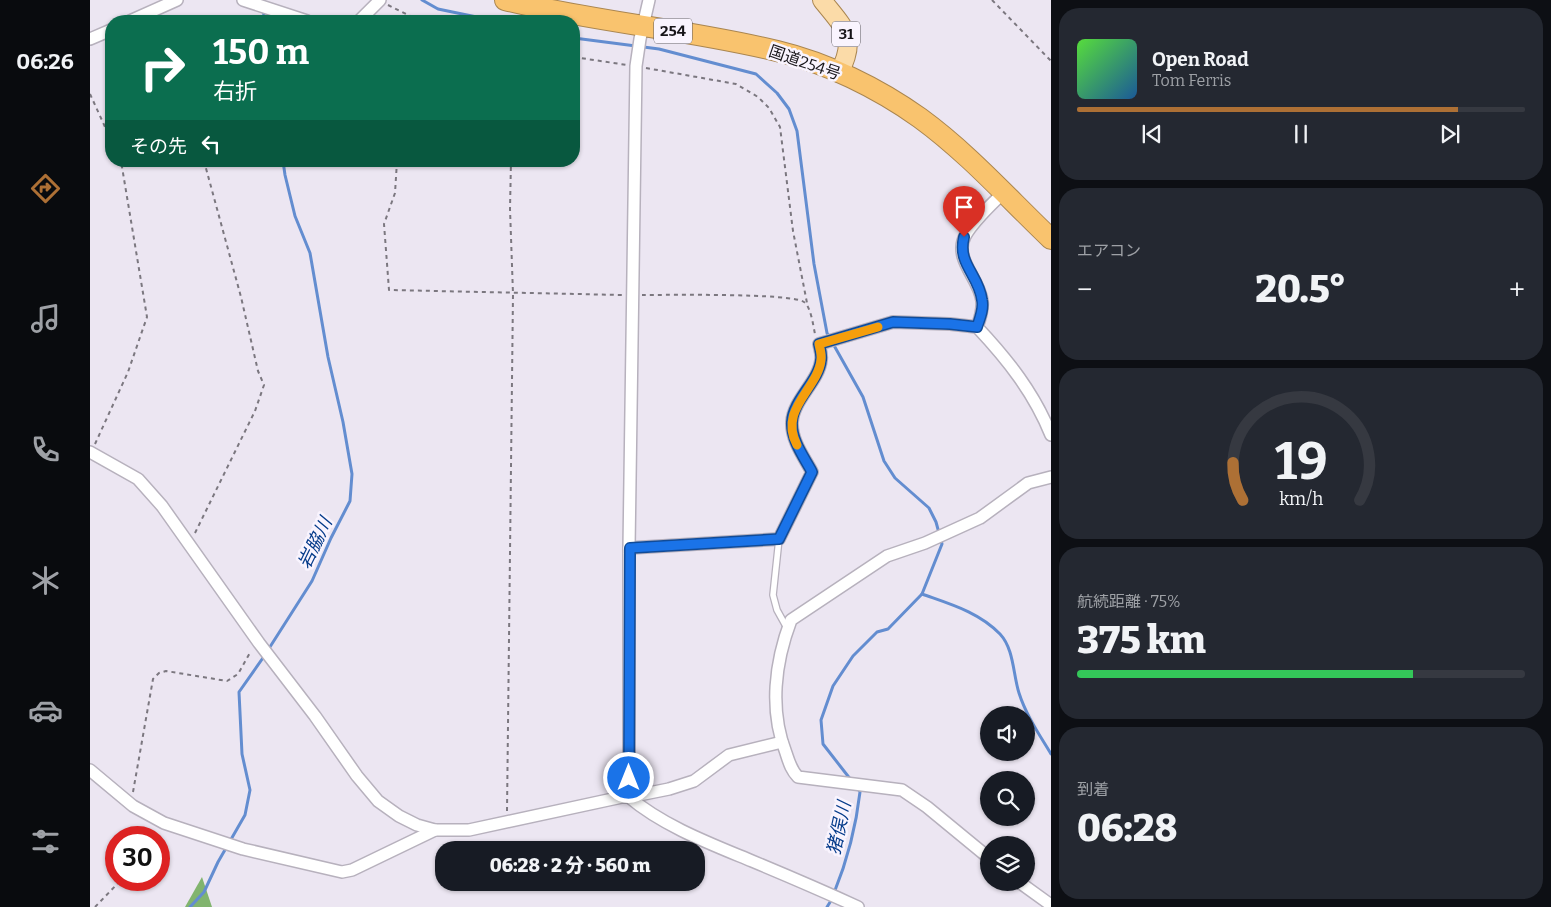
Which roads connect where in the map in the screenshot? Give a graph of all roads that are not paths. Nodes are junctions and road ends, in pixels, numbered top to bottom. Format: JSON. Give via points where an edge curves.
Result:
{"nodes":[{"id":1,"x":177,"y":0,"type":"edge"},
{"id":2,"x":243,"y":0,"type":"edge"},
{"id":3,"x":380,"y":0,"type":"edge"},
{"id":4,"x":505,"y":0,"type":"edge"},
{"id":5,"x":649,"y":0,"type":"edge"},
{"id":6,"x":822,"y":0,"type":"edge"},
{"id":7,"x":143,"y":15,"type":"edge"},
{"id":8,"x":289,"y":15,"type":"edge"},
{"id":9,"x":365,"y":15,"type":"edge"},
{"id":10,"x":577,"y":15,"type":"edge"},
{"id":11,"x":580,"y":16,"type":"edge"},
{"id":12,"x":644,"y":26,"type":"junction"},
{"id":13,"x":105,"y":33,"type":"edge"},
{"id":14,"x":90,"y":39,"type":"edge"},
{"id":15,"x":839,"y":73,"type":"junction"},
{"id":16,"x":1003,"y":193,"type":"junction"},
{"id":17,"x":1051,"y":239,"type":"edge"},
{"id":18,"x":977,"y":327,"type":"junction"},
{"id":19,"x":1051,"y":435,"type":"edge"},
{"id":20,"x":90,"y":452,"type":"edge"},
{"id":21,"x":1051,"y":477,"type":"edge"},
{"id":22,"x":779,"y":539,"type":"junction"},
{"id":23,"x":630,"y":548,"type":"junction"},
{"id":24,"x":788,"y":629,"type":"junction"},
{"id":25,"x":782,"y":742,"type":"junction"},
{"id":26,"x":90,"y":770,"type":"edge"},
{"id":27,"x":629,"y":797,"type":"junction"},
{"id":28,"x":435,"y":830,"type":"junction"},
{"id":29,"x":980,"y":851,"type":"edge"},
{"id":30,"x":1030,"y":891,"type":"edge"},
{"id":31,"x":1051,"y":906,"type":"edge"},
{"id":32,"x":858,"y":907,"type":"edge"}],
"edges":[{"from":1,"to":7,"type":"street"},
{"from":2,"to":8,"type":"street"},
{"from":3,"to":9,"type":"street"},
{"from":4,"to":10,"type":"highway","name":"国道254号","number":"254"},
{"from":5,"to":12,"type":"street"},
{"from":6,"to":15,"type":"main road","number":"31","via":[[842,25],[849,40],[848,57]]},
{"from":11,"to":12,"type":"highway","name":"国道254号","number":"254"},
{"from":12,"to":15,"type":"highway","name":"国道254号","number":"254","via":[[778,51]]},
{"from":12,"to":23,"type":"street","via":[[636,66]]},
{"from":13,"to":14,"type":"street"},
{"from":15,"to":16,"type":"highway","name":"国道254号","number":"254","via":[[919,117],[956,147]]},
{"from":16,"to":17,"type":"highway","name":"国道254号","number":"254"},
{"from":16,"to":18,"type":"street","via":[[964,237],[963,259],[978,285],[982,300]]},
{"from":18,"to":19,"type":"street","via":[[1018,374]]},
{"from":18,"to":22,"type":"street","via":[[893,322],[819,344],[822,359],[792,421],[796,442],[812,472]]},
{"from":20,"to":28,"type":"street","via":[[138,479],[162,506],[378,801],[398,816]]},
{"from":21,"to":24,"type":"street","via":[[1028,483],[980,518],[887,556],[791,620]]},
{"from":22,"to":23,"type":"street"},
{"from":22,"to":24,"type":"lane","via":[[773,595],[776,610]]},
{"from":23,"to":27,"type":"street"},
{"from":24,"to":25,"type":"street","via":[[778,667],[775,697]]},
{"from":25,"to":27,"type":"street","via":[[729,756],[694,781]]},
{"from":25,"to":29,"type":"street","via":[[792,771],[798,777],[902,790]]},
{"from":26,"to":28,"type":"street","via":[[131,805],[164,823],[243,849],[342,872]]},
{"from":27,"to":28,"type":"street","via":[[469,830]]},
{"from":27,"to":32,"type":"street","via":[[642,808],[700,840]]},
{"from":30,"to":31,"type":"street"}]}
